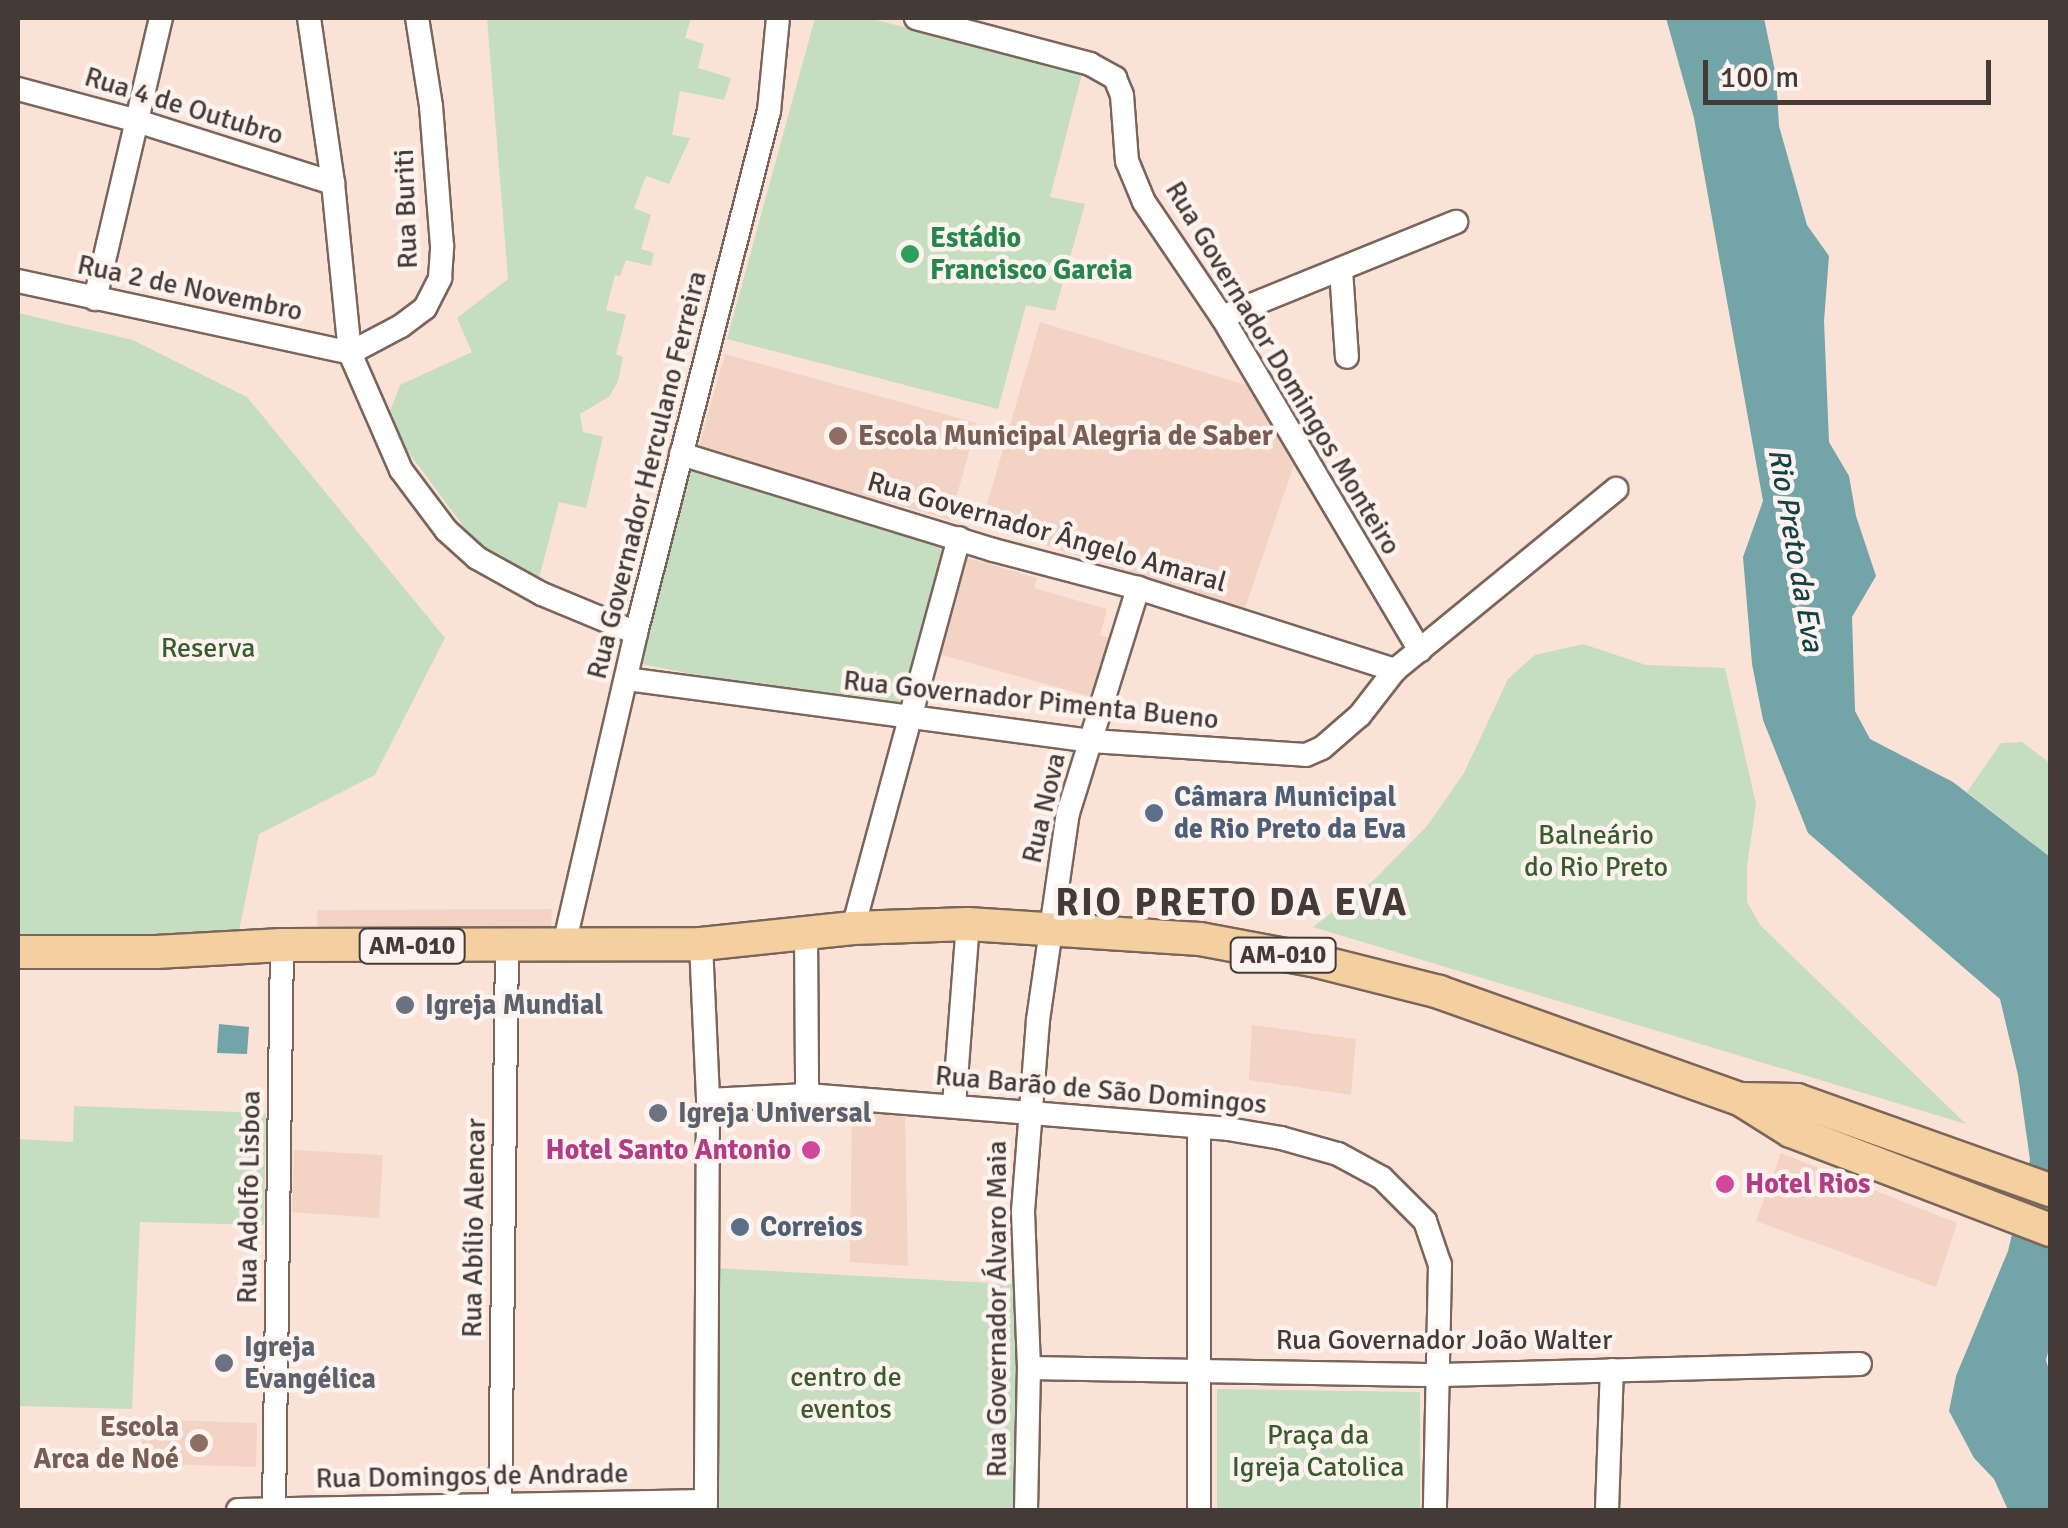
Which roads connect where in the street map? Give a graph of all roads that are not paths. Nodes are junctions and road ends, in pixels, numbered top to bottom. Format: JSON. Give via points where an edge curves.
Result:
{"nodes":[{"id":1,"x":161,"y":18,"type":"edge"},
{"id":2,"x":309,"y":18,"type":"edge"},
{"id":3,"x":417,"y":18,"type":"edge"},
{"id":4,"x":778,"y":18,"type":"edge"},
{"id":5,"x":916,"y":18,"type":"edge"},
{"id":6,"x":18,"y":89,"type":"edge"},
{"id":7,"x":134,"y":120,"type":"junction"},
{"id":8,"x":333,"y":183,"type":"junction"},
{"id":9,"x":1456,"y":222,"type":"dead end"},
{"id":10,"x":1342,"y":270,"type":"junction"},
{"id":11,"x":18,"y":281,"type":"edge"},
{"id":12,"x":95,"y":300,"type":"junction"},
{"id":13,"x":1222,"y":316,"type":"junction"},
{"id":14,"x":350,"y":353,"type":"junction"},
{"id":15,"x":1348,"y":357,"type":"dead end"},
{"id":16,"x":682,"y":454,"type":"junction"},
{"id":17,"x":1616,"y":488,"type":"dead end"},
{"id":18,"x":959,"y":538,"type":"junction"},
{"id":19,"x":1138,"y":588,"type":"junction"},
{"id":20,"x":636,"y":633,"type":"junction"},
{"id":21,"x":1420,"y":651,"type":"junction"},
{"id":22,"x":1395,"y":670,"type":"junction"},
{"id":23,"x":627,"y":679,"type":"junction"},
{"id":24,"x":910,"y":719,"type":"junction"},
{"id":25,"x":1091,"y":742,"type":"junction"},
{"id":26,"x":968,"y":924,"type":"junction"},
{"id":27,"x":853,"y":928,"type":"junction"},
{"id":28,"x":1052,"y":930,"type":"junction"},
{"id":29,"x":806,"y":933,"type":"junction"},
{"id":30,"x":282,"y":944,"type":"junction"},
{"id":31,"x":701,"y":944,"type":"junction"},
{"id":32,"x":564,"y":945,"type":"junction"},
{"id":33,"x":507,"y":946,"type":"junction"},
{"id":34,"x":18,"y":952,"type":"edge"},
{"id":35,"x":808,"y":1095,"type":"junction"},
{"id":36,"x":1740,"y":1099,"type":"junction"},
{"id":37,"x":708,"y":1100,"type":"junction"},
{"id":38,"x":954,"y":1106,"type":"junction"},
{"id":39,"x":1029,"y":1115,"type":"junction"},
{"id":40,"x":1199,"y":1127,"type":"junction"},
{"id":41,"x":2050,"y":1190,"type":"edge"},
{"id":42,"x":2050,"y":1230,"type":"edge"},
{"id":43,"x":1860,"y":1364,"type":"dead end"},
{"id":44,"x":1029,"y":1368,"type":"junction"},
{"id":45,"x":1198,"y":1368,"type":"junction"},
{"id":46,"x":1612,"y":1370,"type":"junction"},
{"id":47,"x":1440,"y":1374,"type":"junction"},
{"id":48,"x":706,"y":1506,"type":"edge"},
{"id":49,"x":274,"y":1509,"type":"edge"},
{"id":50,"x":500,"y":1509,"type":"edge"},
{"id":51,"x":238,"y":1510,"type":"edge"},
{"id":52,"x":1026,"y":1510,"type":"edge"},
{"id":53,"x":1199,"y":1510,"type":"edge"},
{"id":54,"x":1435,"y":1510,"type":"edge"},
{"id":55,"x":1607,"y":1510,"type":"edge"}],
"edges":[{"from":1,"to":7,"type":"street"},
{"from":2,"to":8,"type":"street"},
{"from":3,"to":14,"type":"street","name":"Rua Buriti","via":[[431,106],[440,278],[425,308]]},
{"from":4,"to":16,"type":"street","name":"Rua Governador Herculano Ferreira","via":[[769,110]]},
{"from":5,"to":13,"type":"street","name":"Rua Governador Domingos Monteiro","via":[[1090,64],[1115,78],[1127,161],[1144,202]]},
{"from":6,"to":7,"type":"street","name":"Rua 4 de Outubro"},
{"from":7,"to":8,"type":"street","name":"Rua 4 de Outubro"},
{"from":7,"to":12,"type":"street"},
{"from":8,"to":14,"type":"street"},
{"from":9,"to":10,"type":"street"},
{"from":10,"to":13,"type":"street"},
{"from":10,"to":15,"type":"street"},
{"from":11,"to":12,"type":"street","name":"Rua 2 de Novembro"},
{"from":12,"to":14,"type":"street","name":"Rua 2 de Novembro"},
{"from":13,"to":21,"type":"street","name":"Rua Governador Domingos Monteiro"},
{"from":14,"to":20,"type":"street","via":[[400,470],[446,530],[477,558],[542,594]]},
{"from":16,"to":18,"type":"street","name":"Rua Governador Ângelo Amaral"},
{"from":16,"to":20,"type":"street","name":"Rua Governador Herculano Ferreira"},
{"from":17,"to":21,"type":"street","name":"Rua Governador Pimenta Bueno"},
{"from":18,"to":19,"type":"street","name":"Rua Governador Ângelo Amaral"},
{"from":18,"to":24,"type":"street"},
{"from":19,"to":22,"type":"street","name":"Rua Governador Ângelo Amaral"},
{"from":19,"to":25,"type":"street","name":"Rua Nova"},
{"from":20,"to":23,"type":"street","name":"Rua Governador Herculano Ferreira"},
{"from":21,"to":22,"type":"street","name":"Rua Governador Pimenta Bueno"},
{"from":22,"to":25,"type":"street","name":"Rua Governador Pimenta Bueno","via":[[1360,714],[1306,756]]},
{"from":23,"to":24,"type":"street","name":"Rua Governador Pimenta Bueno"},
{"from":23,"to":32,"type":"street","name":"Rua Governador Herculano Ferreira"},
{"from":24,"to":25,"type":"street","name":"Rua Governador Pimenta Bueno"},
{"from":24,"to":27,"type":"street"},
{"from":25,"to":28,"type":"street","name":"Rua Nova","via":[[1068,813]]},
{"from":26,"to":27,"type":"main road","number":"AM-010"},
{"from":26,"to":28,"type":"main road","number":"AM-010"},
{"from":26,"to":38,"type":"street"},
{"from":27,"to":29,"type":"main road","number":"AM-010"},
{"from":28,"to":36,"type":"main road","number":"AM-010","via":[[1200,939],[1412,984]]},
{"from":28,"to":39,"type":"street","name":"Rua Governador Álvaro Maia"},
{"from":29,"to":31,"type":"main road","number":"AM-010"},
{"from":29,"to":35,"type":"street"},
{"from":30,"to":33,"type":"main road","number":"AM-010"},
{"from":30,"to":34,"type":"main road","number":"AM-010"},
{"from":30,"to":49,"type":"street","name":"Rua Adolfo Lisboa"},
{"from":31,"to":32,"type":"main road","number":"AM-010"},
{"from":31,"to":37,"type":"street"},
{"from":32,"to":33,"type":"main road","number":"AM-010"},
{"from":33,"to":50,"type":"street","name":"Rua Abílio Alencar"},
{"from":35,"to":37,"type":"street","name":"Rua Barão de São Domingos"},
{"from":35,"to":38,"type":"street","name":"Rua Barão de São Domingos"},
{"from":36,"to":41,"type":"main road","number":"AM-010","via":[[1798,1100]]},
{"from":36,"to":42,"type":"main road","number":"AM-010","via":[[1791,1131]]},
{"from":37,"to":48,"type":"street"},
{"from":38,"to":39,"type":"street","name":"Rua Barão de São Domingos"},
{"from":39,"to":40,"type":"street","name":"Rua Barão de São Domingos"},
{"from":39,"to":44,"type":"street","name":"Rua Governador Álvaro Maia","via":[[1023,1211]]},
{"from":40,"to":45,"type":"street"},
{"from":40,"to":47,"type":"street","name":"Rua Barão de São Domingos","via":[[1338,1154],[1415,1206],[1440,1265]]},
{"from":43,"to":46,"type":"street","name":"Rua Governador João Walter"},
{"from":44,"to":45,"type":"street","name":"Rua Governador João Walter"},
{"from":44,"to":52,"type":"street","name":"Rua Governador Álvaro Maia"},
{"from":45,"to":47,"type":"street","name":"Rua Governador João Walter"},
{"from":45,"to":53,"type":"street"},
{"from":46,"to":47,"type":"street","name":"Rua Governador João Walter"},
{"from":46,"to":55,"type":"street"},
{"from":47,"to":54,"type":"street","name":"Rua Barão de São Domingos"},
{"from":48,"to":50,"type":"street","name":"Rua Domingos de Andrade"},
{"from":49,"to":50,"type":"street","name":"Rua Domingos de Andrade"},
{"from":49,"to":51,"type":"street","name":"Rua Domingos de Andrade"}]}
